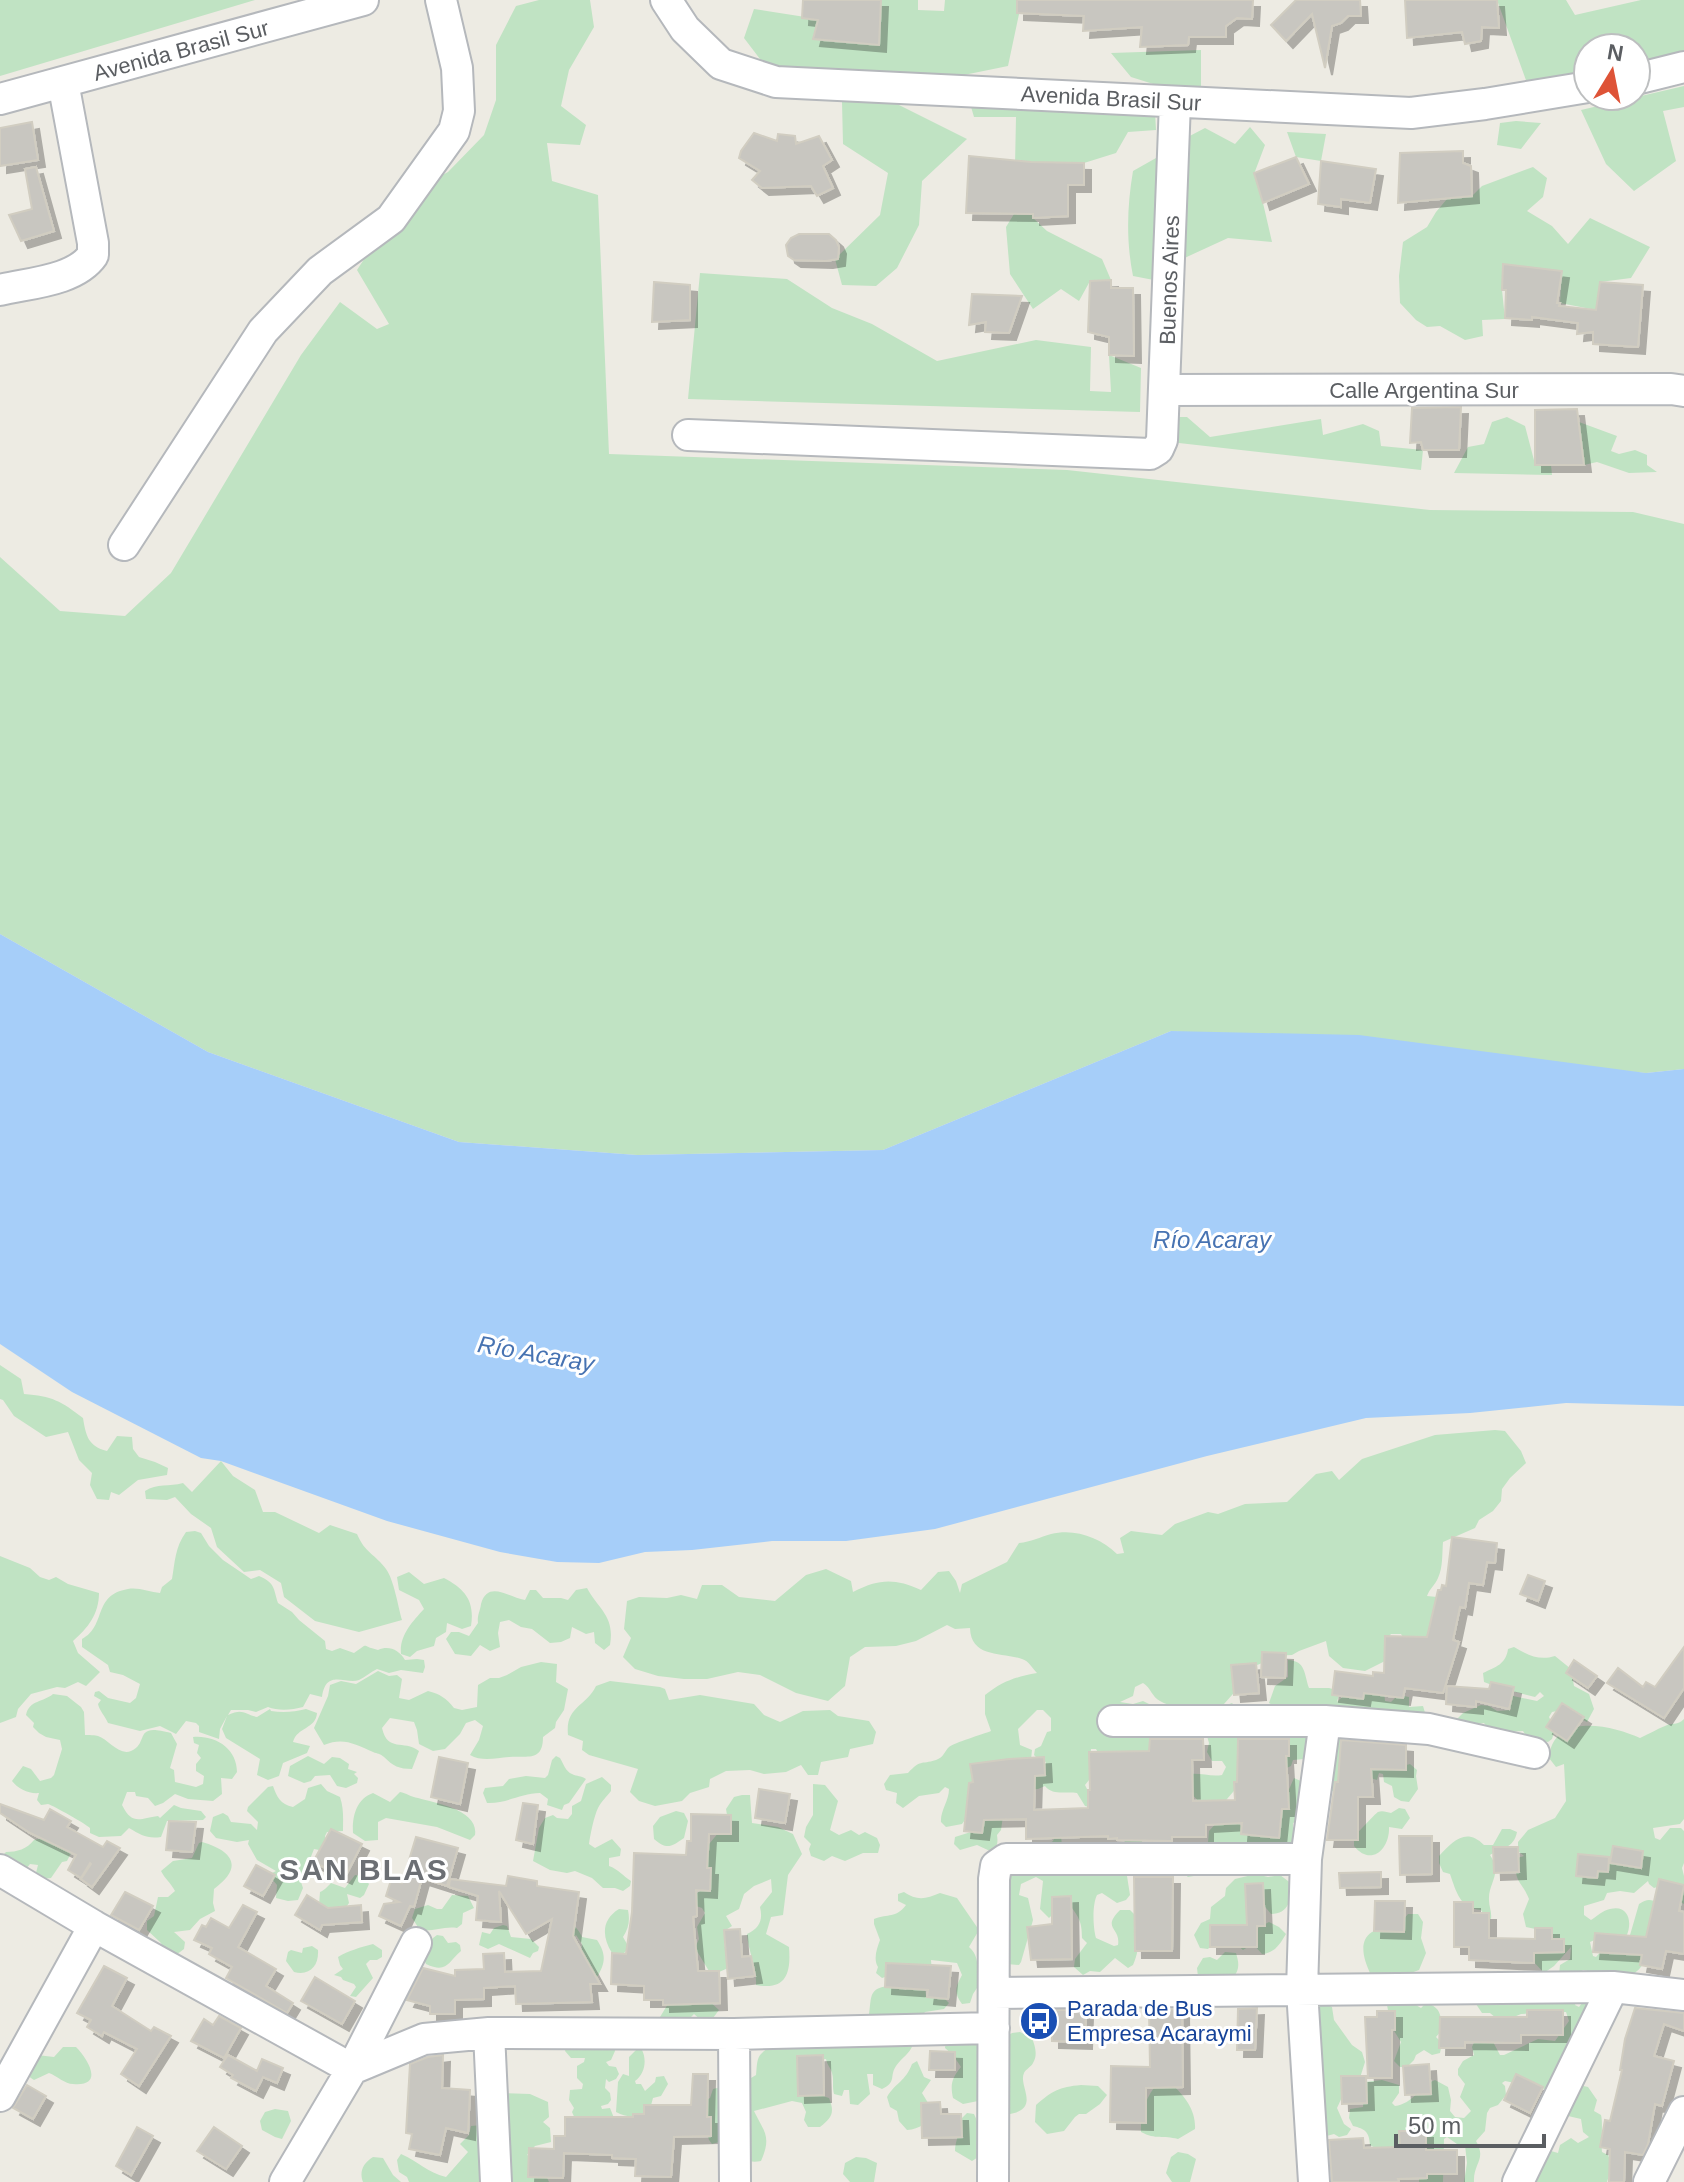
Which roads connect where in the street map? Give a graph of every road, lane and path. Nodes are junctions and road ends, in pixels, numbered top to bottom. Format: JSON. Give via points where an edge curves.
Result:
{"nodes":[{"id":1,"x":363,"y":0,"type":"edge"},
{"id":2,"x":441,"y":0,"type":"edge"},
{"id":3,"x":666,"y":0,"type":"edge"},
{"id":4,"x":1684,"y":67,"type":"edge"},
{"id":5,"x":1652,"y":75,"type":"edge"},
{"id":6,"x":63,"y":82,"type":"junction"},
{"id":7,"x":1572,"y":90,"type":"edge"},
{"id":8,"x":0,"y":99,"type":"edge"},
{"id":9,"x":1175,"y":102,"type":"junction"},
{"id":10,"x":0,"y":290,"type":"edge"},
{"id":11,"x":1165,"y":390,"type":"junction"},
{"id":12,"x":1684,"y":391,"type":"edge"},
{"id":13,"x":688,"y":435,"type":"dead end"},
{"id":14,"x":124,"y":545,"type":"dead end"},
{"id":15,"x":1113,"y":1721,"type":"dead end"},
{"id":16,"x":1325,"y":1721,"type":"junction"},
{"id":17,"x":1534,"y":1753,"type":"dead end"},
{"id":18,"x":1306,"y":1859,"type":"junction"},
{"id":19,"x":0,"y":1870,"type":"edge"},
{"id":20,"x":94,"y":1926,"type":"junction"},
{"id":21,"x":416,"y":1943,"type":"dead end"},
{"id":22,"x":1613,"y":1987,"type":"junction"},
{"id":23,"x":1302,"y":1990,"type":"junction"},
{"id":24,"x":994,"y":1993,"type":"junction"},
{"id":25,"x":390,"y":1994,"type":"junction"},
{"id":26,"x":1684,"y":1995,"type":"edge"},
{"id":27,"x":994,"y":2028,"type":"junction"},
{"id":28,"x":489,"y":2033,"type":"junction"},
{"id":29,"x":734,"y":2034,"type":"junction"},
{"id":30,"x":424,"y":2039,"type":"junction"},
{"id":31,"x":352,"y":2069,"type":"junction"},
{"id":32,"x":0,"y":2096,"type":"edge"},
{"id":33,"x":1684,"y":2112,"type":"edge"},
{"id":34,"x":285,"y":2182,"type":"edge"},
{"id":35,"x":496,"y":2182,"type":"edge"},
{"id":36,"x":735,"y":2182,"type":"edge"},
{"id":37,"x":993,"y":2182,"type":"edge"},
{"id":38,"x":1314,"y":2182,"type":"edge"},
{"id":39,"x":1518,"y":2182,"type":"edge"},
{"id":40,"x":1649,"y":2182,"type":"edge"}],
"edges":[{"from":1,"to":6,"type":"street","name":"Avenida Brasil Sur"},
{"from":2,"to":14,"type":"street","via":[[457,68],[459,111],[454,131],[391,219],[320,271],[263,331]]},
{"from":3,"to":9,"type":"street","name":"Avenida Brasil Sur","via":[[685,29],[721,64],[776,82]]},
{"from":4,"to":5,"type":"street"},
{"from":6,"to":8,"type":"street","name":"Avenida Brasil Sur"},
{"from":6,"to":10,"type":"street","via":[[93,255],[69,274]]},
{"from":7,"to":9,"type":"street","name":"Avenida Brasil Sur","via":[[1411,113]]},
{"from":9,"to":11,"type":"street","name":"Buenos Aires"},
{"from":11,"to":12,"type":"street","name":"Calle Argentina Sur"},
{"from":11,"to":13,"type":"street","name":"Buenos Aires","via":[[1162,440],[1150,454]]},
{"from":15,"to":16,"type":"street"},
{"from":16,"to":17,"type":"street","via":[[1429,1729]]},
{"from":16,"to":18,"type":"street"},
{"from":18,"to":23,"type":"street"},
{"from":18,"to":24,"type":"street","via":[[1006,1859],[996,1866],[994,1879]]},
{"from":19,"to":20,"type":"street"},
{"from":20,"to":31,"type":"street"},
{"from":20,"to":32,"type":"street"},
{"from":21,"to":25,"type":"street"},
{"from":22,"to":23,"type":"street"},
{"from":22,"to":26,"type":"street"},
{"from":22,"to":39,"type":"street"},
{"from":23,"to":24,"type":"street"},
{"from":23,"to":38,"type":"street"},
{"from":24,"to":27,"type":"street"},
{"from":25,"to":30,"type":"street"},
{"from":25,"to":31,"type":"street"},
{"from":27,"to":29,"type":"street"},
{"from":27,"to":37,"type":"street"},
{"from":28,"to":29,"type":"street"},
{"from":28,"to":30,"type":"street"},
{"from":28,"to":35,"type":"street"},
{"from":29,"to":36,"type":"street"},
{"from":30,"to":31,"type":"street"},
{"from":31,"to":34,"type":"street"},
{"from":33,"to":40,"type":"street"}]}
